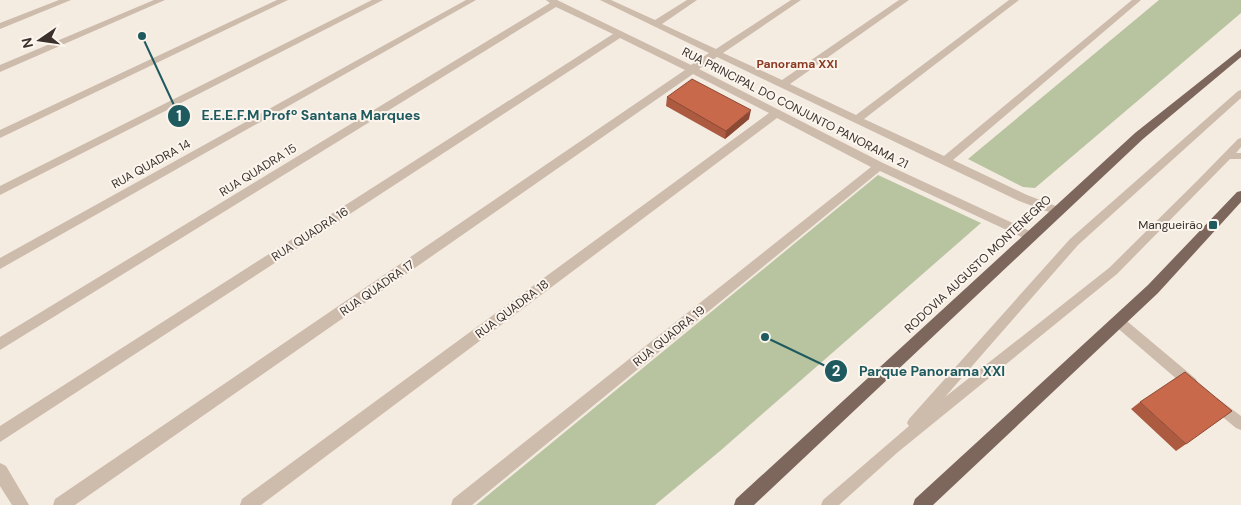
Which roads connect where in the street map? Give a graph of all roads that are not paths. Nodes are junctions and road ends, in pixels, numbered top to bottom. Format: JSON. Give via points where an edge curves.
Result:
{"nodes":[{"id":1,"x":67,"y":0,"type":"edge"},
{"id":2,"x":161,"y":0,"type":"edge"},
{"id":3,"x":284,"y":0,"type":"edge"},
{"id":4,"x":379,"y":0,"type":"edge"},
{"id":5,"x":472,"y":0,"type":"edge"},
{"id":6,"x":607,"y":0,"type":"edge"},
{"id":7,"x":693,"y":0,"type":"edge"},
{"id":8,"x":796,"y":0,"type":"edge"},
{"id":9,"x":905,"y":0,"type":"edge"},
{"id":10,"x":1015,"y":0,"type":"edge"},
{"id":11,"x":1137,"y":0,"type":"edge"},
{"id":12,"x":553,"y":2,"type":"edge"},
{"id":13,"x":655,"y":24,"type":"junction"},
{"id":14,"x":0,"y":26,"type":"edge"},
{"id":15,"x":620,"y":34,"type":"junction"},
{"id":16,"x":1241,"y":52,"type":"edge"},
{"id":17,"x":716,"y":53,"type":"junction"},
{"id":18,"x":0,"y":69,"type":"edge"},
{"id":19,"x":693,"y":70,"type":"junction"},
{"id":20,"x":783,"y":84,"type":"junction"},
{"id":21,"x":1241,"y":92,"type":"edge"},
{"id":22,"x":776,"y":113,"type":"junction"},
{"id":23,"x":857,"y":119,"type":"junction"},
{"id":24,"x":0,"y":134,"type":"edge"},
{"id":25,"x":1241,"y":140,"type":"edge"},
{"id":26,"x":1226,"y":156,"type":"junction"},
{"id":27,"x":1241,"y":156,"type":"edge"},
{"id":28,"x":945,"y":161,"type":"junction"},
{"id":29,"x":879,"y":166,"type":"junction"},
{"id":30,"x":0,"y":191,"type":"edge"},
{"id":31,"x":1241,"y":195,"type":"edge"},
{"id":32,"x":1057,"y":212,"type":"junction"},
{"id":33,"x":1030,"y":236,"type":"junction"},
{"id":34,"x":0,"y":264,"type":"edge"},
{"id":35,"x":1118,"y":320,"type":"junction"},
{"id":36,"x":0,"y":344,"type":"edge"},
{"id":37,"x":1241,"y":424,"type":"edge"},
{"id":38,"x":0,"y":435,"type":"edge"},
{"id":39,"x":893,"y":447,"type":"junction"},
{"id":40,"x":1,"y":477,"type":"edge"},
{"id":41,"x":21,"y":505,"type":"edge"},
{"id":42,"x":61,"y":505,"type":"edge"},
{"id":43,"x":248,"y":505,"type":"edge"},
{"id":44,"x":459,"y":505,"type":"edge"},
{"id":45,"x":742,"y":505,"type":"edge"},
{"id":46,"x":828,"y":505,"type":"edge"},
{"id":47,"x":921,"y":505,"type":"edge"}],
"edges":[{"from":1,"to":14,"type":"street"},
{"from":2,"to":18,"type":"street"},
{"from":3,"to":24,"type":"street"},
{"from":4,"to":30,"type":"street"},
{"from":5,"to":34,"type":"street","name":"RUA QUADRA 14"},
{"from":6,"to":13,"type":"street","name":"RUA PRINCIPAL DO CONJUNTO PANORAMA 21"},
{"from":7,"to":13,"type":"street"},
{"from":8,"to":17,"type":"street"},
{"from":9,"to":20,"type":"street"},
{"from":10,"to":23,"type":"street"},
{"from":11,"to":28,"type":"street"},
{"from":12,"to":15,"type":"street","name":"RUA PRINCIPAL DO CONJUNTO PANORAMA 21"},
{"from":12,"to":36,"type":"street","name":"RUA QUADRA 15"},
{"from":13,"to":17,"type":"street","name":"RUA PRINCIPAL DO CONJUNTO PANORAMA 21"},
{"from":15,"to":19,"type":"street","name":"RUA PRINCIPAL DO CONJUNTO PANORAMA 21"},
{"from":15,"to":38,"type":"street","name":"RUA QUADRA 16"},
{"from":16,"to":32,"type":"main road","name":"RODOVIA AUGUSTO MONTENEGRO","via":[[1139,136]]},
{"from":17,"to":19,"type":"street"},
{"from":17,"to":20,"type":"street","name":"RUA PRINCIPAL DO CONJUNTO PANORAMA 21"},
{"from":19,"to":22,"type":"street","name":"RUA PRINCIPAL DO CONJUNTO PANORAMA 21"},
{"from":19,"to":42,"type":"street","name":"RUA QUADRA 17"},
{"from":20,"to":23,"type":"street","name":"RUA PRINCIPAL DO CONJUNTO PANORAMA 21"},
{"from":21,"to":39,"type":"lane","via":[[1074,242]]},
{"from":22,"to":29,"type":"street","name":"RUA PRINCIPAL DO CONJUNTO PANORAMA 21"},
{"from":22,"to":43,"type":"street","name":"RUA QUADRA 18"},
{"from":23,"to":28,"type":"street","name":"RUA PRINCIPAL DO CONJUNTO PANORAMA 21"},
{"from":25,"to":26,"type":"lane"},
{"from":26,"to":27,"type":"lane"},
{"from":26,"to":39,"type":"lane","via":[[1113,271]]},
{"from":28,"to":32,"type":"street","name":"RUA PRINCIPAL DO CONJUNTO PANORAMA 21"},
{"from":29,"to":33,"type":"street","name":"RUA PRINCIPAL DO CONJUNTO PANORAMA 21"},
{"from":29,"to":44,"type":"street","name":"RUA QUADRA 19"},
{"from":31,"to":35,"type":"main road","via":[[1153,289]]},
{"from":32,"to":33,"type":"main road","name":"RODOVIA AUGUSTO MONTENEGRO"},
{"from":33,"to":45,"type":"main road","name":"RODOVIA AUGUSTO MONTENEGRO"},
{"from":35,"to":37,"type":"lane"},
{"from":35,"to":47,"type":"main road"},
{"from":39,"to":46,"type":"lane"},
{"from":40,"to":41,"type":"street"}]}
